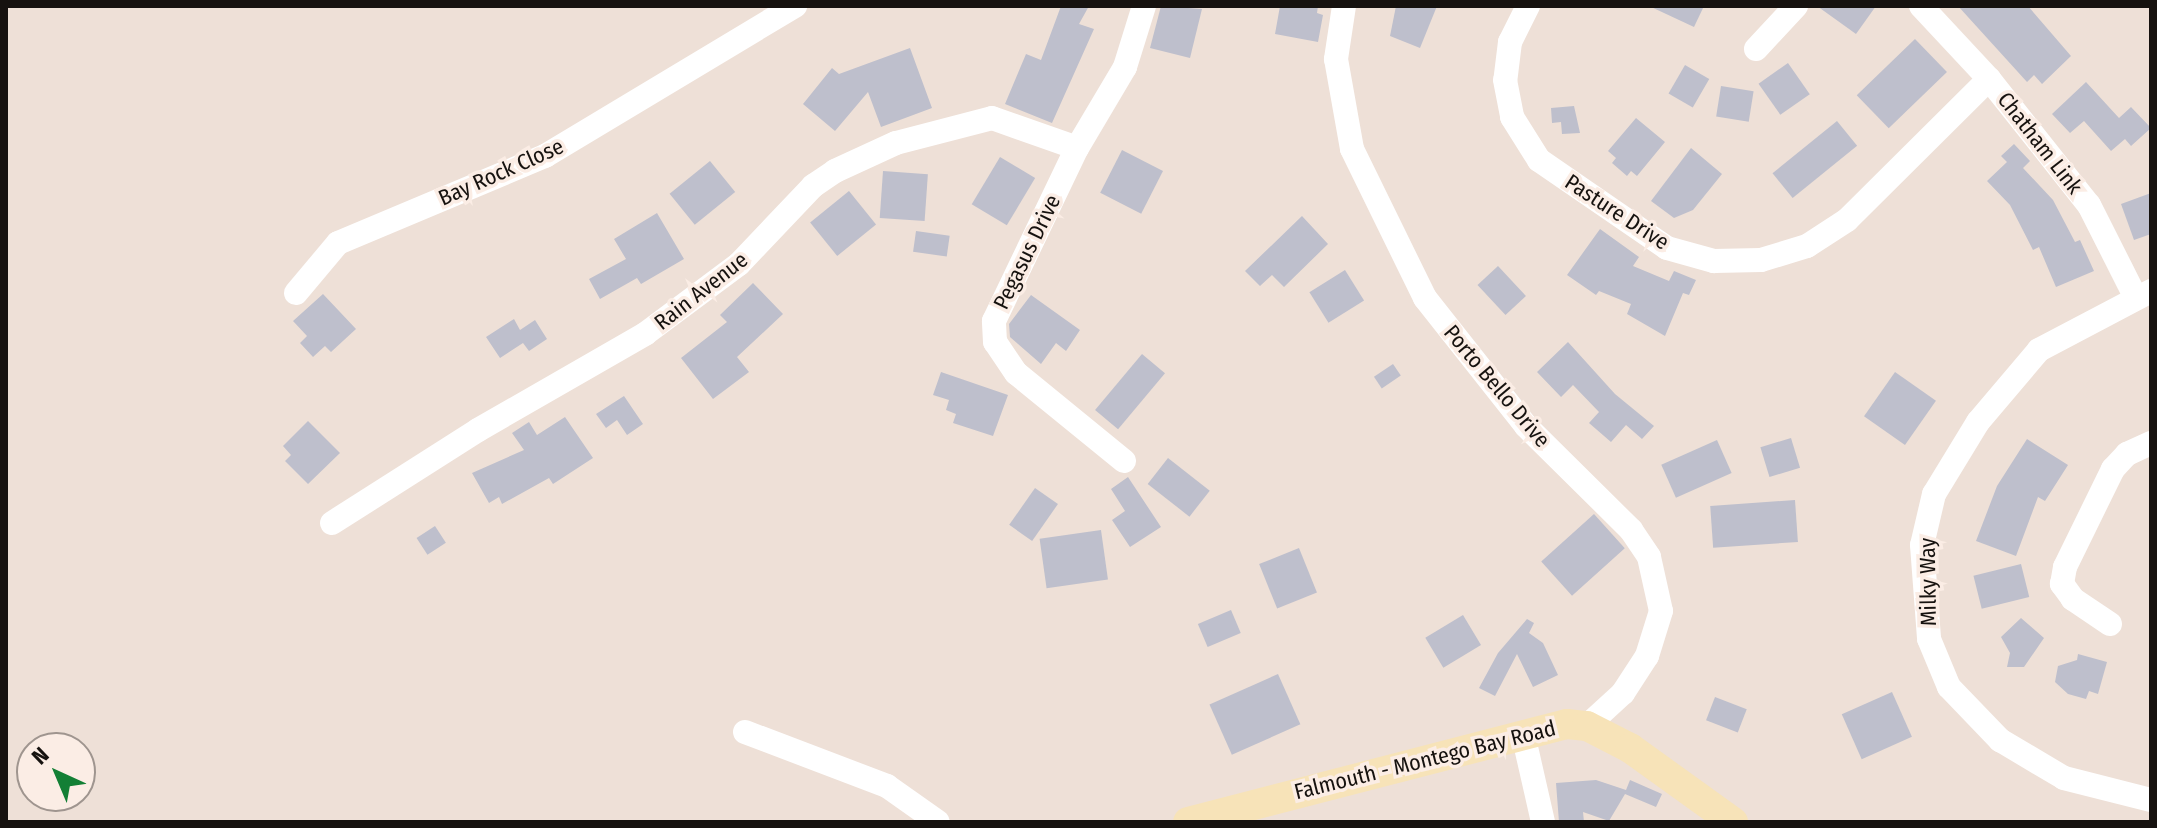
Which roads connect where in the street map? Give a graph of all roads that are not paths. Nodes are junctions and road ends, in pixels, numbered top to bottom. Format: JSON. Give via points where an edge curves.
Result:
{"nodes":[{"id":1,"x":795,"y":6,"type":"edge"},
{"id":2,"x":1144,"y":6,"type":"edge"},
{"id":3,"x":1344,"y":6,"type":"edge"},
{"id":4,"x":1528,"y":6,"type":"edge"},
{"id":5,"x":1796,"y":6,"type":"edge"},
{"id":6,"x":1921,"y":6,"type":"edge"},
{"id":7,"x":1756,"y":49,"type":"dead end"},
{"id":8,"x":1989,"y":79,"type":"junction"},
{"id":9,"x":1077,"y":148,"type":"junction"},
{"id":10,"x":296,"y":293,"type":"dead end"},
{"id":11,"x":2143,"y":294,"type":"edge"},
{"id":12,"x":2151,"y":443,"type":"edge"},
{"id":13,"x":1124,"y":461,"type":"dead end"},
{"id":14,"x":332,"y":523,"type":"dead end"},
{"id":15,"x":2110,"y":624,"type":"dead end"},
{"id":16,"x":1587,"y":726,"type":"junction"},
{"id":17,"x":745,"y":732,"type":"dead end"},
{"id":18,"x":1523,"y":734,"type":"junction"},
{"id":19,"x":2151,"y":800,"type":"edge"},
{"id":20,"x":938,"y":822,"type":"edge"},
{"id":21,"x":1188,"y":822,"type":"edge"},
{"id":22,"x":1543,"y":822,"type":"edge"},
{"id":23,"x":1733,"y":822,"type":"edge"}],
"edges":[{"from":1,"to":10,"type":"street","name":"Bay Rock Close","via":[[545,156],[338,243]]},
{"from":2,"to":9,"type":"street","name":"Pegasus Drive","via":[[1125,67]]},
{"from":3,"to":16,"type":"street","name":"Porto Bello Drive","via":[[1336,59],[1352,149],[1425,298],[1526,426],[1631,530],[1649,557],[1661,611],[1647,656],[1623,693]]},
{"from":4,"to":8,"type":"street","name":"Pasture Drive","via":[[1510,42],[1505,80],[1512,117],[1539,160],[1667,248],[1714,261],[1761,260],[1807,246],[1847,220]]},
{"from":5,"to":7,"type":"street"},
{"from":6,"to":8,"type":"street","name":"Chatham Link"},
{"from":8,"to":11,"type":"street","name":"Chatham Link","via":[[2089,205]]},
{"from":9,"to":13,"type":"street","name":"Pegasus Drive","via":[[994,321],[995,342],[1016,373]]},
{"from":9,"to":14,"type":"street","name":"Rain Avenue","via":[[992,118],[896,143],[835,171],[813,186],[739,264],[645,334],[478,430]]},
{"from":11,"to":19,"type":"street","name":"Milky Way","via":[[2039,350],[1978,422],[1934,494],[1922,545],[1929,639],[1949,687],[2000,740],[2064,778]]},
{"from":12,"to":15,"type":"street","via":[[2127,454],[2113,469],[2065,567],[2062,584],[2073,599]]},
{"from":16,"to":18,"type":"main road","name":"Falmouth - Montego Bay Road","via":[[1567,724]]},
{"from":16,"to":23,"type":"main road","name":"Falmouth - Montego Bay Road","via":[[1630,748]]},
{"from":17,"to":20,"type":"street","via":[[887,786]]},
{"from":18,"to":21,"type":"main road","name":"Falmouth - Montego Bay Road"},
{"from":18,"to":22,"type":"street"}]}
